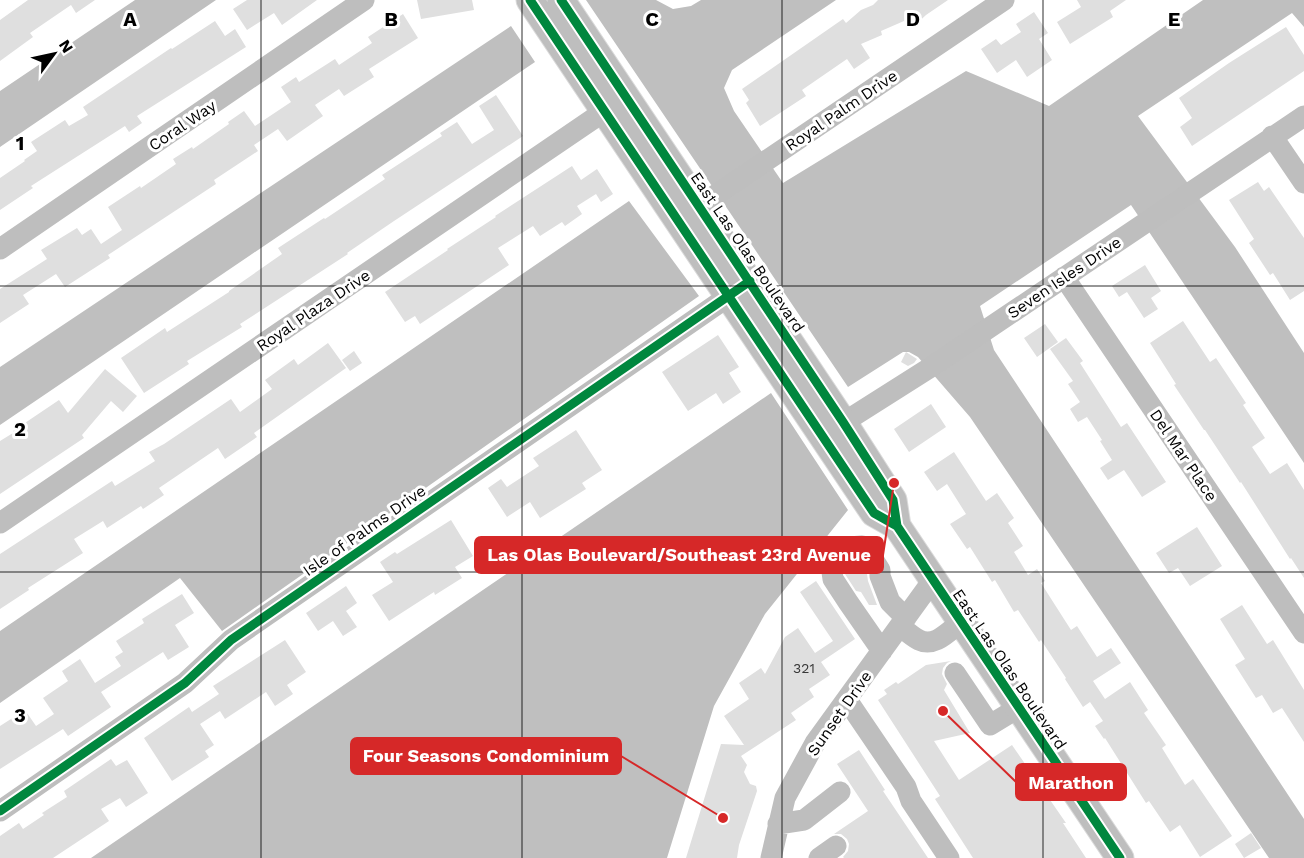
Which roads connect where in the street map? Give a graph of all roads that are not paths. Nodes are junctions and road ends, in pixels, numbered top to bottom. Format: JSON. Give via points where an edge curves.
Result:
{"nodes":[{"id":1,"x":364,"y":0,"type":"edge"},
{"id":2,"x":561,"y":0,"type":"edge"},
{"id":3,"x":1004,"y":0,"type":"edge"},
{"id":4,"x":533,"y":1,"type":"edge"},
{"id":5,"x":615,"y":104,"type":"junction"},
{"id":6,"x":1304,"y":116,"type":"edge"},
{"id":7,"x":1272,"y":136,"type":"junction"},
{"id":8,"x":1304,"y":183,"type":"edge"},
{"id":9,"x":696,"y":208,"type":"junction"},
{"id":10,"x":0,"y":249,"type":"edge"},
{"id":11,"x":1064,"y":277,"type":"junction"},
{"id":12,"x":739,"y":289,"type":"junction"},
{"id":13,"x":833,"y":429,"type":"junction"},
{"id":14,"x":0,"y":523,"type":"edge"},
{"id":15,"x":933,"y":580,"type":"junction"},
{"id":16,"x":903,"y":622,"type":"junction"},
{"id":17,"x":961,"y":622,"type":"junction"},
{"id":18,"x":1304,"y":633,"type":"edge"},
{"id":19,"x":934,"y":641,"type":"junction"},
{"id":20,"x":882,"y":651,"type":"junction"},
{"id":21,"x":998,"y":678,"type":"junction"},
{"id":22,"x":971,"y":696,"type":"junction"},
{"id":23,"x":847,"y":700,"type":"junction"},
{"id":24,"x":1018,"y":708,"type":"junction"},
{"id":25,"x":840,"y":792,"type":"dead end"},
{"id":26,"x":0,"y":811,"type":"edge"},
{"id":27,"x":778,"y":824,"type":"junction"},
{"id":28,"x":771,"y":858,"type":"edge"},
{"id":29,"x":949,"y":858,"type":"edge"},
{"id":30,"x":1120,"y":858,"type":"edge"}],
"edges":[{"from":1,"to":10,"type":"street","name":"Coral Way"},
{"from":2,"to":5,"type":"main road","name":"East Las Olas Boulevard"},
{"from":3,"to":9,"type":"street","name":"Royal Palm Drive"},
{"from":4,"to":5,"type":"main road","name":"East Las Olas Boulevard"},
{"from":5,"to":9,"type":"main road","name":"East Las Olas Boulevard"},
{"from":5,"to":14,"type":"street","name":"Royal Plaza Drive"},
{"from":6,"to":7,"type":"street","name":"Seven Isles Drive"},
{"from":7,"to":8,"type":"street"},
{"from":7,"to":11,"type":"street","name":"Seven Isles Drive"},
{"from":9,"to":12,"type":"main road","name":"East Las Olas Boulevard"},
{"from":11,"to":13,"type":"street","name":"Seven Isles Drive"},
{"from":11,"to":18,"type":"street","name":"Del Mar Place"},
{"from":12,"to":13,"type":"main road","name":"East Las Olas Boulevard"},
{"from":12,"to":26,"type":"street","name":"Isle of Palms Drive","via":[[231,640],[185,683]]},
{"from":13,"to":15,"type":"main road","name":"East Las Olas Boulevard","via":[[892,500],[897,526]]},
{"from":15,"to":16,"type":"street","name":"Sunset Drive"},
{"from":15,"to":17,"type":"main road","name":"East Las Olas Boulevard"},
{"from":16,"to":19,"type":"street","via":[[920,641]]},
{"from":16,"to":20,"type":"street","name":"Sunset Drive"},
{"from":16,"to":20,"type":"street","via":[[868,551],[862,546],[843,553],[832,572],[833,579]]},
{"from":17,"to":19,"type":"street"},
{"from":17,"to":21,"type":"main road","name":"East Las Olas Boulevard"},
{"from":19,"to":22,"type":"street"},
{"from":20,"to":23,"type":"street","name":"Sunset Drive"},
{"from":21,"to":22,"type":"street"},
{"from":21,"to":24,"type":"main road","name":"East Las Olas Boulevard"},
{"from":22,"to":24,"type":"street","via":[[990,725]]},
{"from":23,"to":27,"type":"street","name":"Sunset Drive","via":[[815,743],[785,798]]},
{"from":23,"to":29,"type":"street"},
{"from":24,"to":30,"type":"main road","name":"East Las Olas Boulevard"},
{"from":25,"to":27,"type":"street","via":[[804,820]]},
{"from":27,"to":28,"type":"street","name":"Sunset Drive"}]}
